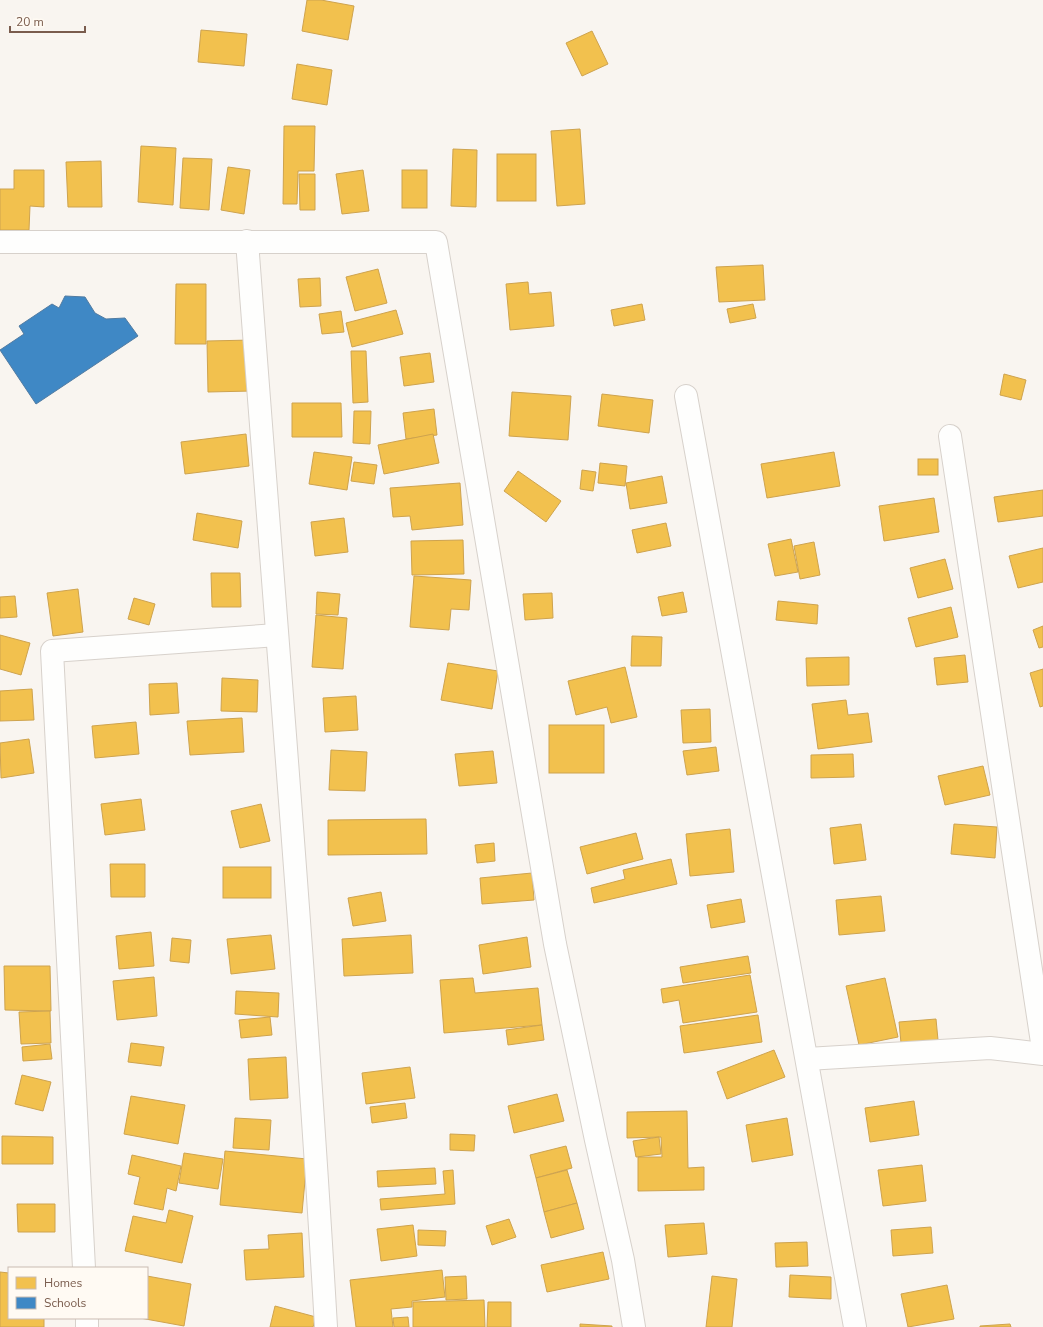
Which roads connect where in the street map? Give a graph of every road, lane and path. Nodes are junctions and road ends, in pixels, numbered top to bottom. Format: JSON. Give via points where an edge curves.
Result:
{"nodes":[{"id":1,"x":247,"y":241,"type":"junction"},
{"id":2,"x":0,"y":242,"type":"edge"},
{"id":3,"x":686,"y":396,"type":"dead end"},
{"id":4,"x":950,"y":436,"type":"dead end"},
{"id":5,"x":277,"y":635,"type":"junction"},
{"id":6,"x":1043,"y":1049,"type":"edge"},
{"id":7,"x":1043,"y":1054,"type":"edge"},
{"id":8,"x":807,"y":1059,"type":"junction"},
{"id":9,"x":84,"y":1267,"type":"edge"},
{"id":10,"x":326,"y":1327,"type":"edge"},
{"id":11,"x":634,"y":1327,"type":"edge"},
{"id":12,"x":856,"y":1327,"type":"edge"}],
"edges":[{"from":1,"to":2,"type":"street"},
{"from":1,"to":5,"type":"street"},
{"from":1,"to":11,"type":"street","via":[[436,242],[555,944],[623,1260]]},
{"from":3,"to":8,"type":"street"},
{"from":4,"to":6,"type":"street"},
{"from":5,"to":9,"type":"street","via":[[52,651]]},
{"from":5,"to":10,"type":"street"},
{"from":7,"to":8,"type":"street","via":[[990,1048]]},
{"from":8,"to":12,"type":"street"}]}
